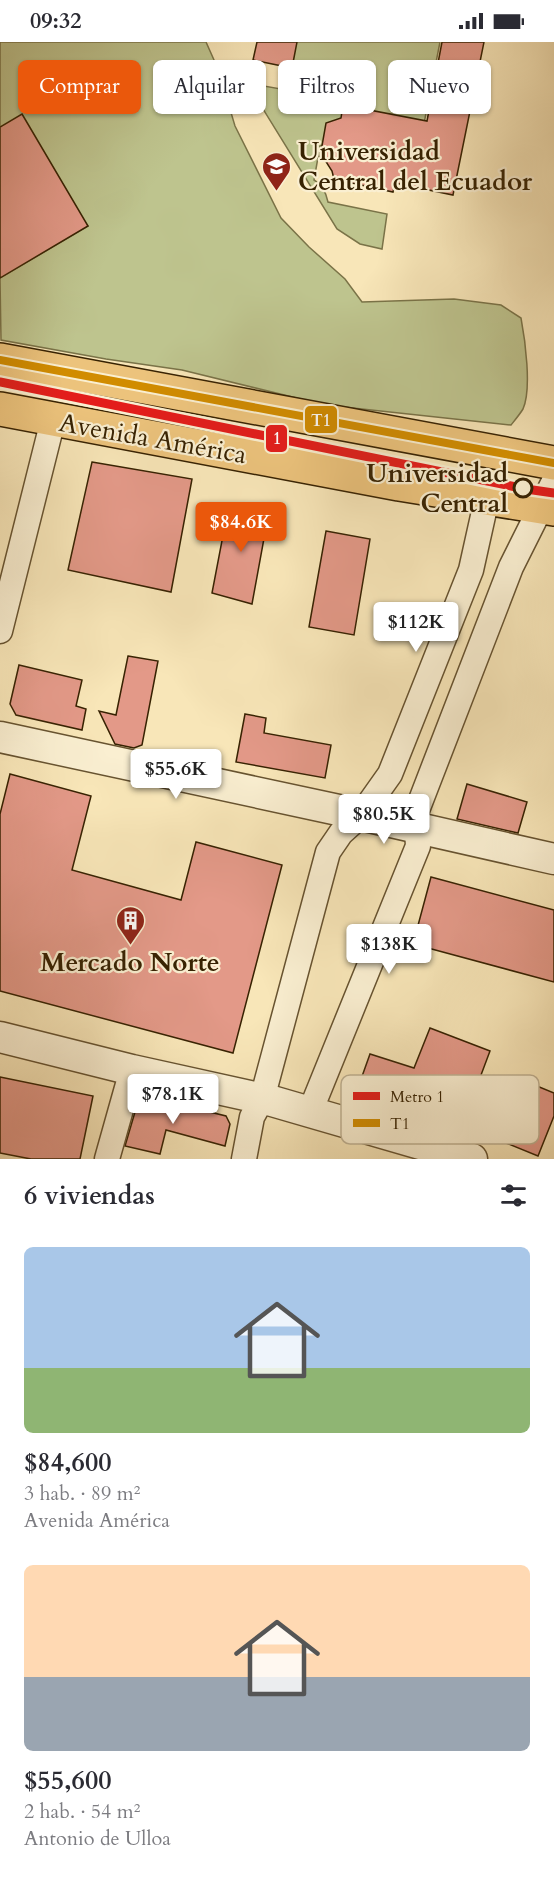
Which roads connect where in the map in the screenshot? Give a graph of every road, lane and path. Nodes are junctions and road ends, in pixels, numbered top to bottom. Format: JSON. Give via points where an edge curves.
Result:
{"nodes":[{"id":1,"x":0,"y":360,"type":"edge"},
{"id":2,"x":0,"y":409,"type":"edge"},
{"id":3,"x":53,"y":420,"type":"junction"},
{"id":4,"x":554,"y":462,"type":"edge"},
{"id":5,"x":487,"y":498,"type":"junction"},
{"id":6,"x":550,"y":499,"type":"edge"},
{"id":7,"x":0,"y":632,"type":"edge"},
{"id":8,"x":0,"y":738,"type":"edge"},
{"id":9,"x":361,"y":815,"type":"junction"},
{"id":10,"x":418,"y":828,"type":"junction"},
{"id":11,"x":554,"y":859,"type":"edge"},
{"id":12,"x":0,"y":1037,"type":"edge"},
{"id":13,"x":132,"y":1070,"type":"junction"},
{"id":14,"x":262,"y":1099,"type":"junction"},
{"id":15,"x":310,"y":1112,"type":"junction"},
{"id":16,"x":341,"y":1121,"type":"edge"},
{"id":17,"x":420,"y":1144,"type":"edge"},
{"id":18,"x":107,"y":1159,"type":"edge"},
{"id":19,"x":244,"y":1159,"type":"edge"},
{"id":20,"x":472,"y":1159,"type":"edge"}],
"edges":[{"from":1,"to":4,"type":"main road","name":"Avenida América"},
{"from":2,"to":3,"type":"main road","name":"Avenida América"},
{"from":3,"to":5,"type":"main road","name":"Avenida América"},
{"from":3,"to":7,"type":"street"},
{"from":5,"to":6,"type":"main road","name":"Avenida América"},
{"from":5,"to":9,"type":"street","via":[[476,555],[459,602],[390,774]]},
{"from":6,"to":10,"type":"street","via":[[511,567],[416,813]]},
{"from":8,"to":9,"type":"street"},
{"from":9,"to":10,"type":"street"},
{"from":9,"to":14,"type":"street","via":[[328,852]]},
{"from":10,"to":11,"type":"street"},
{"from":10,"to":15,"type":"street","via":[[418,846]]},
{"from":12,"to":13,"type":"street"},
{"from":13,"to":14,"type":"street"},
{"from":13,"to":18,"type":"street"},
{"from":14,"to":15,"type":"street"},
{"from":14,"to":19,"type":"street","via":[[252,1117]]},
{"from":15,"to":16,"type":"street"},
{"from":17,"to":20,"type":"street"}]}
